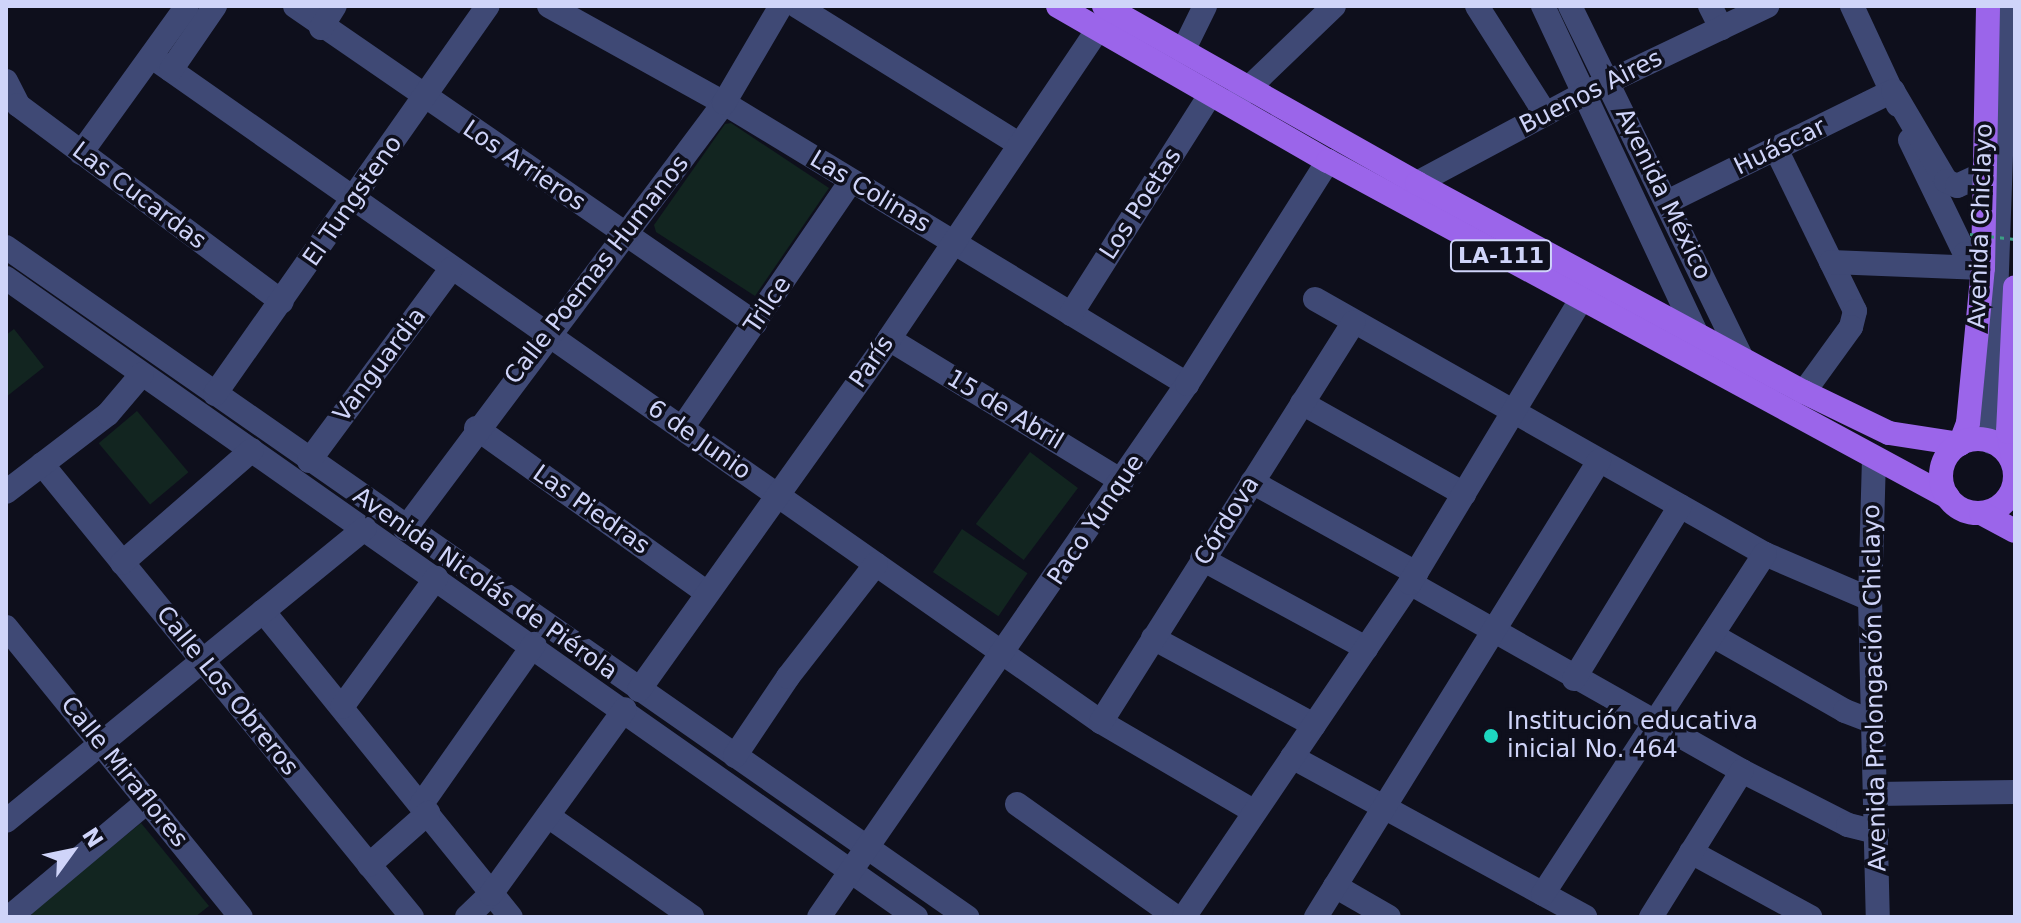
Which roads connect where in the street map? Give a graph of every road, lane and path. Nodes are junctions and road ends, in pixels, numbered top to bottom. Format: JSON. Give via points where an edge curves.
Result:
{"nodes":[{"id":1,"x":187,"y":6,"type":"edge"},
{"id":2,"x":215,"y":6,"type":"edge"},
{"id":3,"x":295,"y":6,"type":"edge"},
{"id":4,"x":335,"y":6,"type":"edge"},
{"id":5,"x":488,"y":6,"type":"edge"},
{"id":6,"x":549,"y":6,"type":"edge"},
{"id":7,"x":781,"y":6,"type":"edge"},
{"id":8,"x":797,"y":6,"type":"edge"},
{"id":9,"x":1058,"y":6,"type":"edge"},
{"id":10,"x":1205,"y":6,"type":"edge"},
{"id":11,"x":1334,"y":6,"type":"edge"},
{"id":12,"x":1477,"y":6,"type":"edge"},
{"id":13,"x":1543,"y":6,"type":"edge"},
{"id":14,"x":1570,"y":6,"type":"edge"},
{"id":15,"x":1710,"y":6,"type":"edge"},
{"id":16,"x":1767,"y":6,"type":"edge"},
{"id":17,"x":1852,"y":6,"type":"edge"},
{"id":18,"x":1988,"y":6,"type":"edge"},
{"id":19,"x":2006,"y":6,"type":"edge"},
{"id":20,"x":1101,"y":18,"type":"edge"},
{"id":21,"x":321,"y":28,"type":"junction"},
{"id":22,"x":1721,"y":28,"type":"junction"},
{"id":23,"x":1183,"y":51,"type":"junction"},
{"id":24,"x":161,"y":64,"type":"junction"},
{"id":25,"x":6,"y":81,"type":"edge"},
{"id":26,"x":1608,"y":83,"type":"junction"},
{"id":27,"x":1244,"y":86,"type":"junction"},
{"id":28,"x":1893,"y":91,"type":"junction"},
{"id":29,"x":1585,"y":93,"type":"junction"},
{"id":30,"x":424,"y":99,"type":"junction"},
{"id":31,"x":1220,"y":101,"type":"junction"},
{"id":32,"x":724,"y":103,"type":"junction"},
{"id":33,"x":1545,"y":113,"type":"junction"},
{"id":34,"x":1019,"y":144,"type":"junction"},
{"id":35,"x":1776,"y":149,"type":"junction"},
{"id":36,"x":81,"y":153,"type":"junction"},
{"id":37,"x":1328,"y":161,"type":"junction"},
{"id":38,"x":1985,"y":173,"type":"junction"},
{"id":39,"x":851,"y":181,"type":"junction"},
{"id":40,"x":1417,"y":183,"type":"junction"},
{"id":41,"x":354,"y":202,"type":"junction"},
{"id":42,"x":1667,"y":202,"type":"junction"},
{"id":43,"x":1970,"y":234,"type":"dead end"},
{"id":44,"x":627,"y":236,"type":"junction"},
{"id":45,"x":2015,"y":239,"type":"edge"},
{"id":46,"x":955,"y":244,"type":"junction"},
{"id":47,"x":6,"y":247,"type":"edge"},
{"id":48,"x":1831,"y":262,"type":"junction"},
{"id":49,"x":1983,"y":268,"type":"junction"},
{"id":50,"x":451,"y":269,"type":"junction"},
{"id":51,"x":6,"y":278,"type":"edge"},
{"id":52,"x":2015,"y":287,"type":"edge"},
{"id":53,"x":1315,"y":299,"type":"dead end"},
{"id":54,"x":1581,"y":300,"type":"junction"},
{"id":55,"x":282,"y":302,"type":"junction"},
{"id":56,"x":1071,"y":314,"type":"junction"},
{"id":57,"x":1354,"y":322,"type":"junction"},
{"id":58,"x":755,"y":323,"type":"junction"},
{"id":59,"x":547,"y":335,"type":"junction"},
{"id":60,"x":1703,"y":338,"type":"junction"},
{"id":61,"x":889,"y":339,"type":"junction"},
{"id":62,"x":2014,"y":346,"type":"edge"},
{"id":63,"x":1743,"y":360,"type":"junction"},
{"id":64,"x":1702,"y":365,"type":"junction"},
{"id":65,"x":142,"y":374,"type":"junction"},
{"id":66,"x":1187,"y":384,"type":"junction"},
{"id":67,"x":1738,"y":385,"type":"junction"},
{"id":68,"x":1804,"y":392,"type":"junction"},
{"id":69,"x":215,"y":394,"type":"junction"},
{"id":70,"x":1302,"y":403,"type":"junction"},
{"id":71,"x":1513,"y":413,"type":"junction"},
{"id":72,"x":476,"y":428,"type":"junction"},
{"id":73,"x":682,"y":428,"type":"junction"},
{"id":74,"x":2005,"y":435,"type":"edge"},
{"id":75,"x":1960,"y":444,"type":"junction"},
{"id":76,"x":252,"y":450,"type":"junction"},
{"id":77,"x":1874,"y":458,"type":"junction"},
{"id":78,"x":309,"y":461,"type":"junction"},
{"id":79,"x":1599,"y":461,"type":"junction"},
{"id":80,"x":2013,"y":462,"type":"edge"},
{"id":81,"x":42,"y":464,"type":"junction"},
{"id":82,"x":1122,"y":481,"type":"junction"},
{"id":83,"x":1252,"y":482,"type":"junction"},
{"id":84,"x":6,"y":492,"type":"edge"},
{"id":85,"x":1464,"y":494,"type":"junction"},
{"id":86,"x":778,"y":495,"type":"junction"},
{"id":87,"x":1948,"y":497,"type":"junction"},
{"id":88,"x":1680,"y":506,"type":"junction"},
{"id":89,"x":1981,"y":513,"type":"junction"},
{"id":90,"x":365,"y":528,"type":"junction"},
{"id":91,"x":405,"y":529,"type":"junction"},
{"id":92,"x":2015,"y":531,"type":"edge"},
{"id":93,"x":1765,"y":554,"type":"junction"},
{"id":94,"x":1202,"y":559,"type":"junction"},
{"id":95,"x":122,"y":563,"type":"junction"},
{"id":96,"x":876,"y":564,"type":"junction"},
{"id":97,"x":436,"y":578,"type":"junction"},
{"id":98,"x":1413,"y":578,"type":"junction"},
{"id":99,"x":707,"y":593,"type":"junction"},
{"id":100,"x":1870,"y":599,"type":"junction"},
{"id":101,"x":263,"y":611,"type":"junction"},
{"id":102,"x":1712,"y":635,"type":"junction"},
{"id":103,"x":1495,"y":636,"type":"junction"},
{"id":104,"x":1153,"y":638,"type":"junction"},
{"id":105,"x":10,"y":641,"type":"edge"},
{"id":106,"x":534,"y":644,"type":"junction"},
{"id":107,"x":1366,"y":648,"type":"junction"},
{"id":108,"x":1004,"y":654,"type":"junction"},
{"id":109,"x":201,"y":661,"type":"junction"},
{"id":110,"x":1574,"y":679,"type":"junction"},
{"id":111,"x":632,"y":700,"type":"junction"},
{"id":112,"x":342,"y":707,"type":"junction"},
{"id":113,"x":1101,"y":722,"type":"junction"},
{"id":114,"x":1874,"y":722,"type":"junction"},
{"id":115,"x":1655,"y":723,"type":"junction"},
{"id":116,"x":1314,"y":725,"type":"junction"},
{"id":117,"x":101,"y":742,"type":"junction"},
{"id":118,"x":735,"y":756,"type":"junction"},
{"id":119,"x":1292,"y":757,"type":"junction"},
{"id":120,"x":1742,"y":771,"type":"junction"},
{"id":121,"x":2015,"y":792,"type":"edge"},
{"id":122,"x":1875,"y":794,"type":"junction"},
{"id":123,"x":148,"y":801,"type":"junction"},
{"id":124,"x":1017,"y":804,"type":"dead end"},
{"id":125,"x":1383,"y":807,"type":"junction"},
{"id":126,"x":425,"y":809,"type":"junction"},
{"id":127,"x":1255,"y":812,"type":"junction"},
{"id":128,"x":548,"y":816,"type":"junction"},
{"id":129,"x":6,"y":821,"type":"edge"},
{"id":130,"x":1877,"y":832,"type":"junction"},
{"id":131,"x":1691,"y":852,"type":"junction"},
{"id":132,"x":857,"y":857,"type":"junction"},
{"id":133,"x":369,"y":865,"type":"junction"},
{"id":134,"x":1335,"y":886,"type":"junction"},
{"id":135,"x":491,"y":894,"type":"junction"},
{"id":136,"x":1543,"y":894,"type":"junction"},
{"id":137,"x":227,"y":912,"type":"edge"},
{"id":138,"x":11,"y":914,"type":"edge"},
{"id":139,"x":412,"y":917,"type":"edge"},
{"id":140,"x":467,"y":917,"type":"edge"},
{"id":141,"x":511,"y":917,"type":"edge"},
{"id":142,"x":692,"y":917,"type":"edge"},
{"id":143,"x":819,"y":917,"type":"edge"},
{"id":144,"x":916,"y":917,"type":"edge"},
{"id":145,"x":967,"y":917,"type":"edge"},
{"id":146,"x":1176,"y":917,"type":"edge"},
{"id":147,"x":1184,"y":917,"type":"edge"},
{"id":148,"x":1316,"y":917,"type":"edge"},
{"id":149,"x":1389,"y":917,"type":"edge"},
{"id":150,"x":1585,"y":917,"type":"edge"},
{"id":151,"x":1651,"y":917,"type":"edge"},
{"id":152,"x":1810,"y":917,"type":"edge"},
{"id":153,"x":1878,"y":917,"type":"edge"}],
"edges":[{"from":1,"to":24,"type":"street"},
{"from":2,"to":24,"type":"street"},
{"from":3,"to":21,"type":"street","name":"Los Arrieros"},
{"from":4,"to":21,"type":"street"},
{"from":5,"to":30,"type":"street","name":"El Tungsteno"},
{"from":6,"to":32,"type":"street","name":"Las Colinas"},
{"from":7,"to":32,"type":"street","name":"Calle Poemas Humanos"},
{"from":8,"to":34,"type":"street"},
{"from":9,"to":20,"type":"main road","number":"LA-111"},
{"from":10,"to":23,"type":"street"},
{"from":11,"to":27,"type":"street","name":"Los Poetas"},
{"from":12,"to":33,"type":"street"},
{"from":13,"to":29,"type":"street","name":"Avenida México"},
{"from":14,"to":26,"type":"street","name":"Avenida México"},
{"from":15,"to":22,"type":"street"},
{"from":16,"to":22,"type":"street","name":"Buenos Aires"},
{"from":17,"to":28,"type":"street"},
{"from":18,"to":38,"type":"main road","name":"Avenida Chiclayo"},
{"from":19,"to":74,"type":"street","name":"Avenida Chiclayo"},
{"from":20,"to":23,"type":"main road","number":"LA-111"},
{"from":20,"to":31,"type":"main road","number":"LA-111"},
{"from":20,"to":34,"type":"street","name":"París"},
{"from":21,"to":30,"type":"street","name":"Los Arrieros"},
{"from":22,"to":26,"type":"street","name":"Buenos Aires"},
{"from":23,"to":27,"type":"main road","number":"LA-111"},
{"from":24,"to":36,"type":"street"},
{"from":24,"to":41,"type":"street","name":"6 de Junio"},
{"from":25,"to":36,"type":"street","name":"Las Cucardas","via":[[18,105]]},
{"from":26,"to":29,"type":"street","name":"Buenos Aires"},
{"from":26,"to":42,"type":"street","name":"Avenida México"},
{"from":27,"to":31,"type":"street","name":"Los Poetas"},
{"from":27,"to":40,"type":"main road","number":"LA-111"},
{"from":28,"to":35,"type":"street","name":"Huáscar"},
{"from":28,"to":38,"type":"street","via":[[1946,181],[1957,186]]},
{"from":28,"to":49,"type":"street","via":[[1921,169],[1965,254]]},
{"from":29,"to":33,"type":"street","name":"Buenos Aires"},
{"from":29,"to":60,"type":"street","name":"Avenida México"},
{"from":30,"to":41,"type":"street","name":"El Tungsteno"},
{"from":30,"to":44,"type":"street","name":"Los Arrieros"},
{"from":31,"to":37,"type":"main road","number":"LA-111"},
{"from":31,"to":56,"type":"street","name":"Los Poetas"},
{"from":32,"to":39,"type":"street","name":"Las Colinas"},
{"from":32,"to":44,"type":"street","name":"Calle Poemas Humanos"},
{"from":33,"to":40,"type":"street","name":"Buenos Aires"},
{"from":34,"to":46,"type":"street","name":"París"},
{"from":35,"to":42,"type":"street","name":"Huáscar"},
{"from":35,"to":48,"type":"street"},
{"from":36,"to":55,"type":"street","name":"Las Cucardas"},
{"from":37,"to":54,"type":"main road","number":"LA-111"},
{"from":37,"to":66,"type":"street","name":"Paco Yunque"},
{"from":38,"to":49,"type":"main road","name":"Avenida Chiclayo"},
{"from":39,"to":46,"type":"street","name":"Las Colinas"},
{"from":39,"to":58,"type":"street","name":"Trilce"},
{"from":40,"to":60,"type":"main road","number":"LA-111"},
{"from":41,"to":50,"type":"street","name":"6 de Junio"},
{"from":41,"to":55,"type":"street","name":"El Tungsteno"},
{"from":42,"to":63,"type":"street","name":"Avenida México"},
{"from":43,"to":45,"type":"path","bridge":true},
{"from":44,"to":58,"type":"street","name":"Los Arrieros"},
{"from":44,"to":59,"type":"street","name":"Calle Poemas Humanos"},
{"from":46,"to":56,"type":"street","name":"Las Colinas"},
{"from":46,"to":61,"type":"street","name":"París"},
{"from":47,"to":69,"type":"street","name":"Avenida Nicolás de Piérola"},
{"from":48,"to":49,"type":"street"},
{"from":48,"to":68,"type":"street","via":[[1855,311],[1851,327]]},
{"from":49,"to":75,"type":"main road","name":"Avenida Chiclayo","via":[[1968,423]]},
{"from":50,"to":59,"type":"street","name":"6 de Junio"},
{"from":50,"to":78,"type":"street","name":"Vanguardia"},
{"from":51,"to":65,"type":"street","name":"Avenida Nicolás de Piérola"},
{"from":52,"to":62,"type":"main road","name":"Avenida Chiclayo"},
{"from":53,"to":57,"type":"street"},
{"from":54,"to":64,"type":"main road","number":"LA-111"},
{"from":54,"to":71,"type":"street"},
{"from":55,"to":69,"type":"street","name":"El Tungsteno"},
{"from":56,"to":66,"type":"street","name":"Las Colinas"},
{"from":57,"to":70,"type":"street","name":"Córdova"},
{"from":57,"to":71,"type":"street"},
{"from":58,"to":73,"type":"street","name":"Trilce"},
{"from":59,"to":72,"type":"street","name":"Calle Poemas Humanos"},
{"from":59,"to":73,"type":"street","name":"6 de Junio"},
{"from":60,"to":63,"type":"main road","number":"LA-111"},
{"from":60,"to":64,"type":"street","name":"Avenida México"},
{"from":61,"to":82,"type":"street","name":"15 de Abril"},
{"from":61,"to":86,"type":"street","name":"París"},
{"from":62,"to":74,"type":"main road","name":"Avenida Chiclayo"},
{"from":63,"to":67,"type":"street"},
{"from":63,"to":68,"type":"main road","number":"LA-111"},
{"from":64,"to":67,"type":"main road","number":"LA-111"},
{"from":65,"to":76,"type":"street","name":"Avenida Nicolás de Piérola"},
{"from":65,"to":81,"type":"street","via":[[108,414]]},
{"from":66,"to":82,"type":"street","name":"Paco Yunque"},
{"from":67,"to":77,"type":"main road","number":"LA-111"},
{"from":68,"to":75,"type":"main road","number":"LA-111","via":[[1889,433]]},
{"from":69,"to":78,"type":"street","name":"Avenida Nicolás de Piérola"},
{"from":70,"to":83,"type":"street","name":"Córdova"},
{"from":70,"to":85,"type":"street"},
{"from":71,"to":79,"type":"street"},
{"from":71,"to":85,"type":"street"},
{"from":72,"to":91,"type":"street","name":"Calle Poemas Humanos"},
{"from":72,"to":99,"type":"street","name":"Las Piedras"},
{"from":73,"to":86,"type":"street","name":"6 de Junio"},
{"from":74,"to":75,"type":"main road"},
{"from":74,"to":80,"type":"main road"},
{"from":75,"to":87,"type":"main road","via":[[1944,462]]},
{"from":76,"to":90,"type":"street","name":"Avenida Nicolás de Piérola"},
{"from":76,"to":95,"type":"street"},
{"from":77,"to":87,"type":"main road","number":"LA-111"},
{"from":77,"to":100,"type":"street","name":"Avenida Prolongación Chiclayo"},
{"from":78,"to":91,"type":"street","name":"Avenida Nicolás de Piérola"},
{"from":79,"to":88,"type":"street"},
{"from":79,"to":103,"type":"street"},
{"from":80,"to":89,"type":"main road","via":[[2011,495]]},
{"from":81,"to":84,"type":"street"},
{"from":81,"to":95,"type":"street","name":"Calle Los Obreros"},
{"from":82,"to":108,"type":"street","name":"Paco Yunque"},
{"from":83,"to":94,"type":"street","name":"Córdova"},
{"from":83,"to":98,"type":"street"},
{"from":85,"to":98,"type":"street"},
{"from":86,"to":96,"type":"street","name":"6 de Junio"},
{"from":86,"to":99,"type":"street","name":"París"},
{"from":87,"to":89,"type":"main road","via":[[1968,512]]},
{"from":88,"to":93,"type":"street"},
{"from":88,"to":110,"type":"street"},
{"from":89,"to":92,"type":"main road"},
{"from":90,"to":97,"type":"street","name":"Avenida Nicolás de Piérola"},
{"from":90,"to":101,"type":"street"},
{"from":91,"to":111,"type":"street","name":"Avenida Nicolás de Piérola"},
{"from":93,"to":100,"type":"street"},
{"from":93,"to":102,"type":"street"},
{"from":94,"to":104,"type":"street","name":"Córdova"},
{"from":94,"to":107,"type":"street"},
{"from":95,"to":109,"type":"street","name":"Calle Los Obreros"},
{"from":96,"to":108,"type":"street","name":"6 de Junio"},
{"from":96,"to":118,"type":"street","via":[[788,677]]},
{"from":97,"to":106,"type":"street","name":"Avenida Nicolás de Piérola"},
{"from":97,"to":112,"type":"street"},
{"from":98,"to":103,"type":"street"},
{"from":98,"to":107,"type":"street"},
{"from":99,"to":111,"type":"street","name":"París"},
{"from":100,"to":114,"type":"street","name":"Avenida Prolongación Chiclayo"},
{"from":101,"to":109,"type":"street"},
{"from":101,"to":112,"type":"street"},
{"from":102,"to":114,"type":"street","via":[[1845,711]]},
{"from":102,"to":115,"type":"street"},
{"from":103,"to":110,"type":"street"},
{"from":103,"to":125,"type":"street"},
{"from":104,"to":113,"type":"street","name":"Córdova"},
{"from":104,"to":116,"type":"street"},
{"from":105,"to":117,"type":"street","name":"Calle Miraflores"},
{"from":106,"to":111,"type":"street","name":"Avenida Nicolás de Piérola"},
{"from":106,"to":126,"type":"street"},
{"from":107,"to":116,"type":"street"},
{"from":108,"to":113,"type":"street","name":"6 de Junio"},
{"from":108,"to":132,"type":"street","name":"Paco Yunque"},
{"from":109,"to":117,"type":"street"},
{"from":109,"to":133,"type":"street","name":"Calle Los Obreros"},
{"from":110,"to":115,"type":"street"},
{"from":111,"to":118,"type":"street","name":"Avenida Nicolás de Piérola"},
{"from":111,"to":128,"type":"street","name":"París"},
{"from":111,"to":132,"type":"street","name":"Avenida Nicolás de Piérola"},
{"from":112,"to":126,"type":"street"},
{"from":113,"to":127,"type":"street","name":"6 de Junio"},
{"from":114,"to":122,"type":"street","name":"Avenida Prolongación Chiclayo"},
{"from":115,"to":120,"type":"street"},
{"from":115,"to":136,"type":"street"},
{"from":116,"to":119,"type":"street"},
{"from":117,"to":123,"type":"street","name":"Calle Miraflores"},
{"from":117,"to":129,"type":"street"},
{"from":118,"to":132,"type":"street","name":"Avenida Nicolás de Piérola"},
{"from":119,"to":125,"type":"street"},
{"from":119,"to":127,"type":"street"},
{"from":120,"to":130,"type":"street","via":[[1848,825]]},
{"from":120,"to":131,"type":"street"},
{"from":121,"to":122,"type":"street"},
{"from":122,"to":130,"type":"street","name":"Avenida Prolongación Chiclayo"},
{"from":123,"to":137,"type":"street","name":"Calle Miraflores"},
{"from":123,"to":138,"type":"street"},
{"from":124,"to":146,"type":"street"},
{"from":125,"to":134,"type":"street"},
{"from":125,"to":136,"type":"street"},
{"from":126,"to":133,"type":"street"},
{"from":126,"to":135,"type":"street"},
{"from":127,"to":147,"type":"street"},
{"from":128,"to":135,"type":"street","name":"París"},
{"from":128,"to":142,"type":"street"},
{"from":130,"to":153,"type":"street","name":"Avenida Prolongación Chiclayo"},
{"from":131,"to":151,"type":"street"},
{"from":131,"to":152,"type":"street"},
{"from":132,"to":143,"type":"street","name":"Paco Yunque"},
{"from":132,"to":144,"type":"street","name":"Avenida Nicolás de Piérola"},
{"from":132,"to":145,"type":"street","name":"Avenida Nicolás de Piérola"},
{"from":133,"to":139,"type":"street","name":"Calle Los Obreros"},
{"from":134,"to":148,"type":"street"},
{"from":134,"to":149,"type":"street"},
{"from":135,"to":140,"type":"street","name":"París"},
{"from":135,"to":141,"type":"street"},
{"from":136,"to":150,"type":"street"}]}
